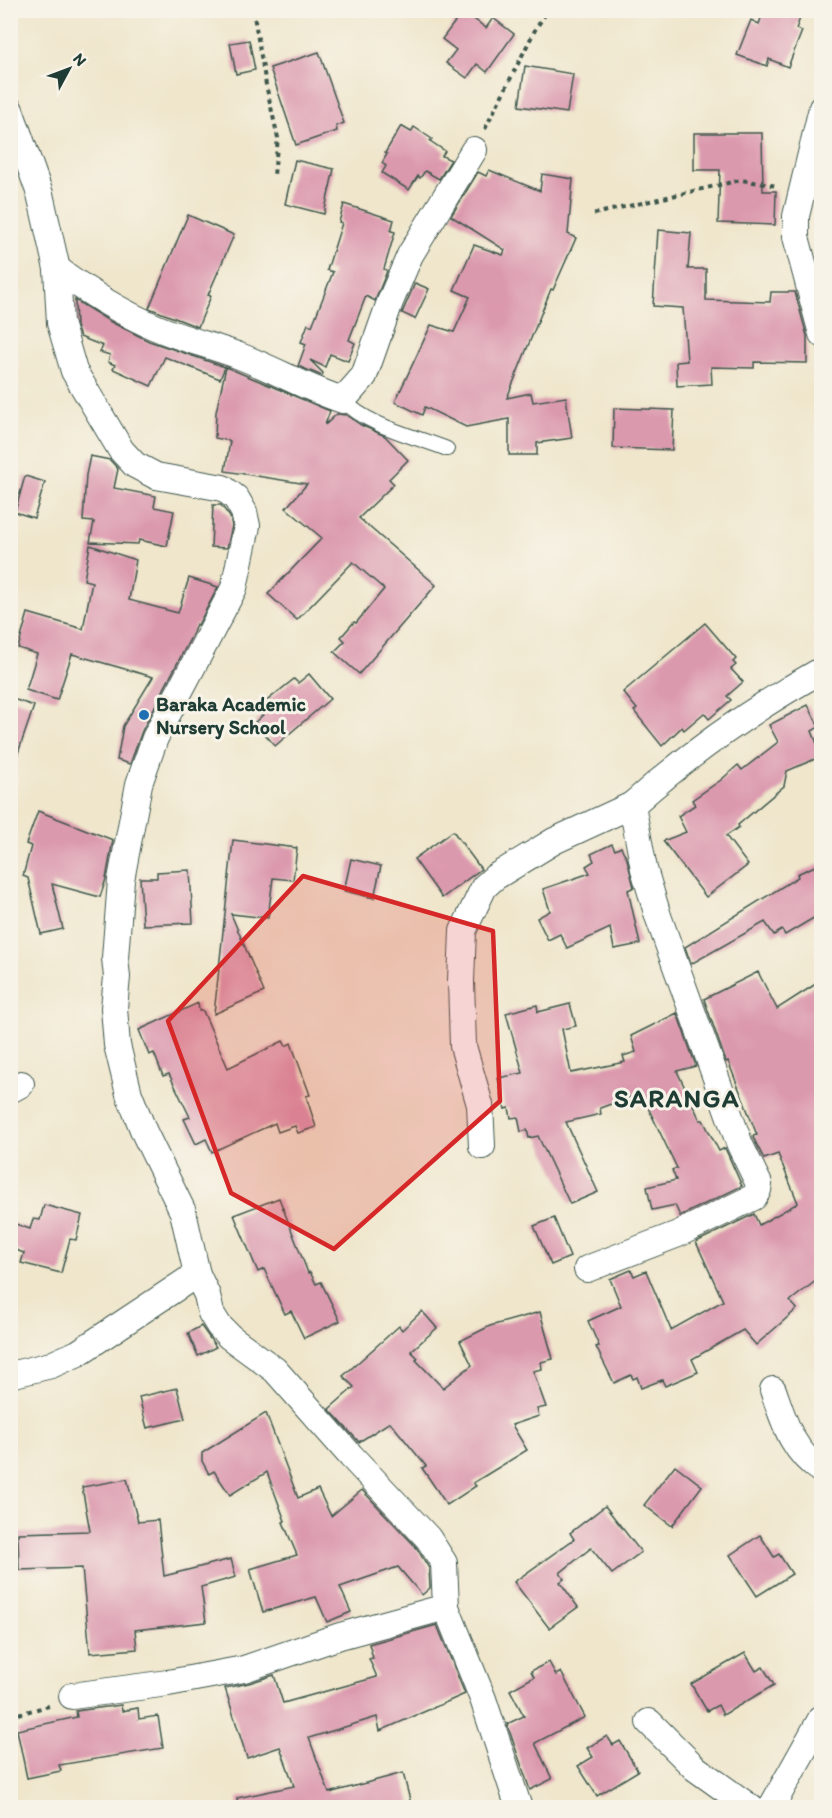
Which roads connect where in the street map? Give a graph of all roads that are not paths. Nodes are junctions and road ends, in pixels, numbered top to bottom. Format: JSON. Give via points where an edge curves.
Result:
{"nodes":[{"id":1,"x":822,"y":108,"type":"edge"},
{"id":2,"x":10,"y":110,"type":"edge"},
{"id":3,"x":474,"y":150,"type":"road end"},
{"id":4,"x":57,"y":269,"type":"junction"},
{"id":5,"x":822,"y":334,"type":"edge"},
{"id":6,"x":343,"y":400,"type":"junction"},
{"id":7,"x":447,"y":449,"type":"dead end"},
{"id":8,"x":822,"y":670,"type":"edge"},
{"id":9,"x":632,"y":805,"type":"junction"},
{"id":10,"x":482,"y":1146,"type":"dead end"},
{"id":11,"x":587,"y":1269,"type":"dead end"},
{"id":12,"x":196,"y":1274,"type":"junction"},
{"id":13,"x":10,"y":1375,"type":"edge"},
{"id":14,"x":773,"y":1390,"type":"dead end"},
{"id":15,"x":822,"y":1471,"type":"edge"},
{"id":16,"x":446,"y":1607,"type":"junction"},
{"id":17,"x":72,"y":1696,"type":"road end"},
{"id":18,"x":822,"y":1717,"type":"edge"},
{"id":19,"x":649,"y":1722,"type":"dead end"},
{"id":20,"x":517,"y":1807,"type":"edge"},
{"id":21,"x":751,"y":1808,"type":"edge"},
{"id":22,"x":771,"y":1808,"type":"edge"}],
"edges":[{"from":1,"to":5,"type":"street","via":[[796,216],[796,237]]},
{"from":2,"to":4,"type":"street","via":[[40,194]]},
{"from":3,"to":6,"type":"street","via":[[410,255],[364,376]]},
{"from":4,"to":6,"type":"street","via":[[92,295],[156,327],[241,356]]},
{"from":4,"to":12,"type":"street","via":[[60,323],[74,371],[121,450],[135,465],[156,476],[223,488],[236,498],[247,526],[234,588],[155,738],[139,784],[121,880],[115,958],[117,1045],[129,1094],[183,1212]]},
{"from":6,"to":7,"type":"lane","via":[[370,420]]},
{"from":8,"to":9,"type":"street","via":[[771,699]]},
{"from":9,"to":10,"type":"street","via":[[554,842],[495,877],[484,887],[463,931],[463,1046],[480,1105]]},
{"from":9,"to":11,"type":"street","via":[[658,916],[740,1145],[759,1184],[753,1197],[678,1234]]},
{"from":12,"to":13,"type":"street","via":[[78,1353],[51,1365]]},
{"from":12,"to":16,"type":"street","via":[[219,1326],[275,1370],[428,1538],[444,1563]]},
{"from":14,"to":15,"type":"street","via":[[790,1439]]},
{"from":16,"to":17,"type":"street","via":[[340,1635],[244,1669]]},
{"from":16,"to":20,"type":"street","via":[[483,1700]]},
{"from":18,"to":22,"type":"street"},
{"from":19,"to":21,"type":"street","via":[[695,1768]]}]}
